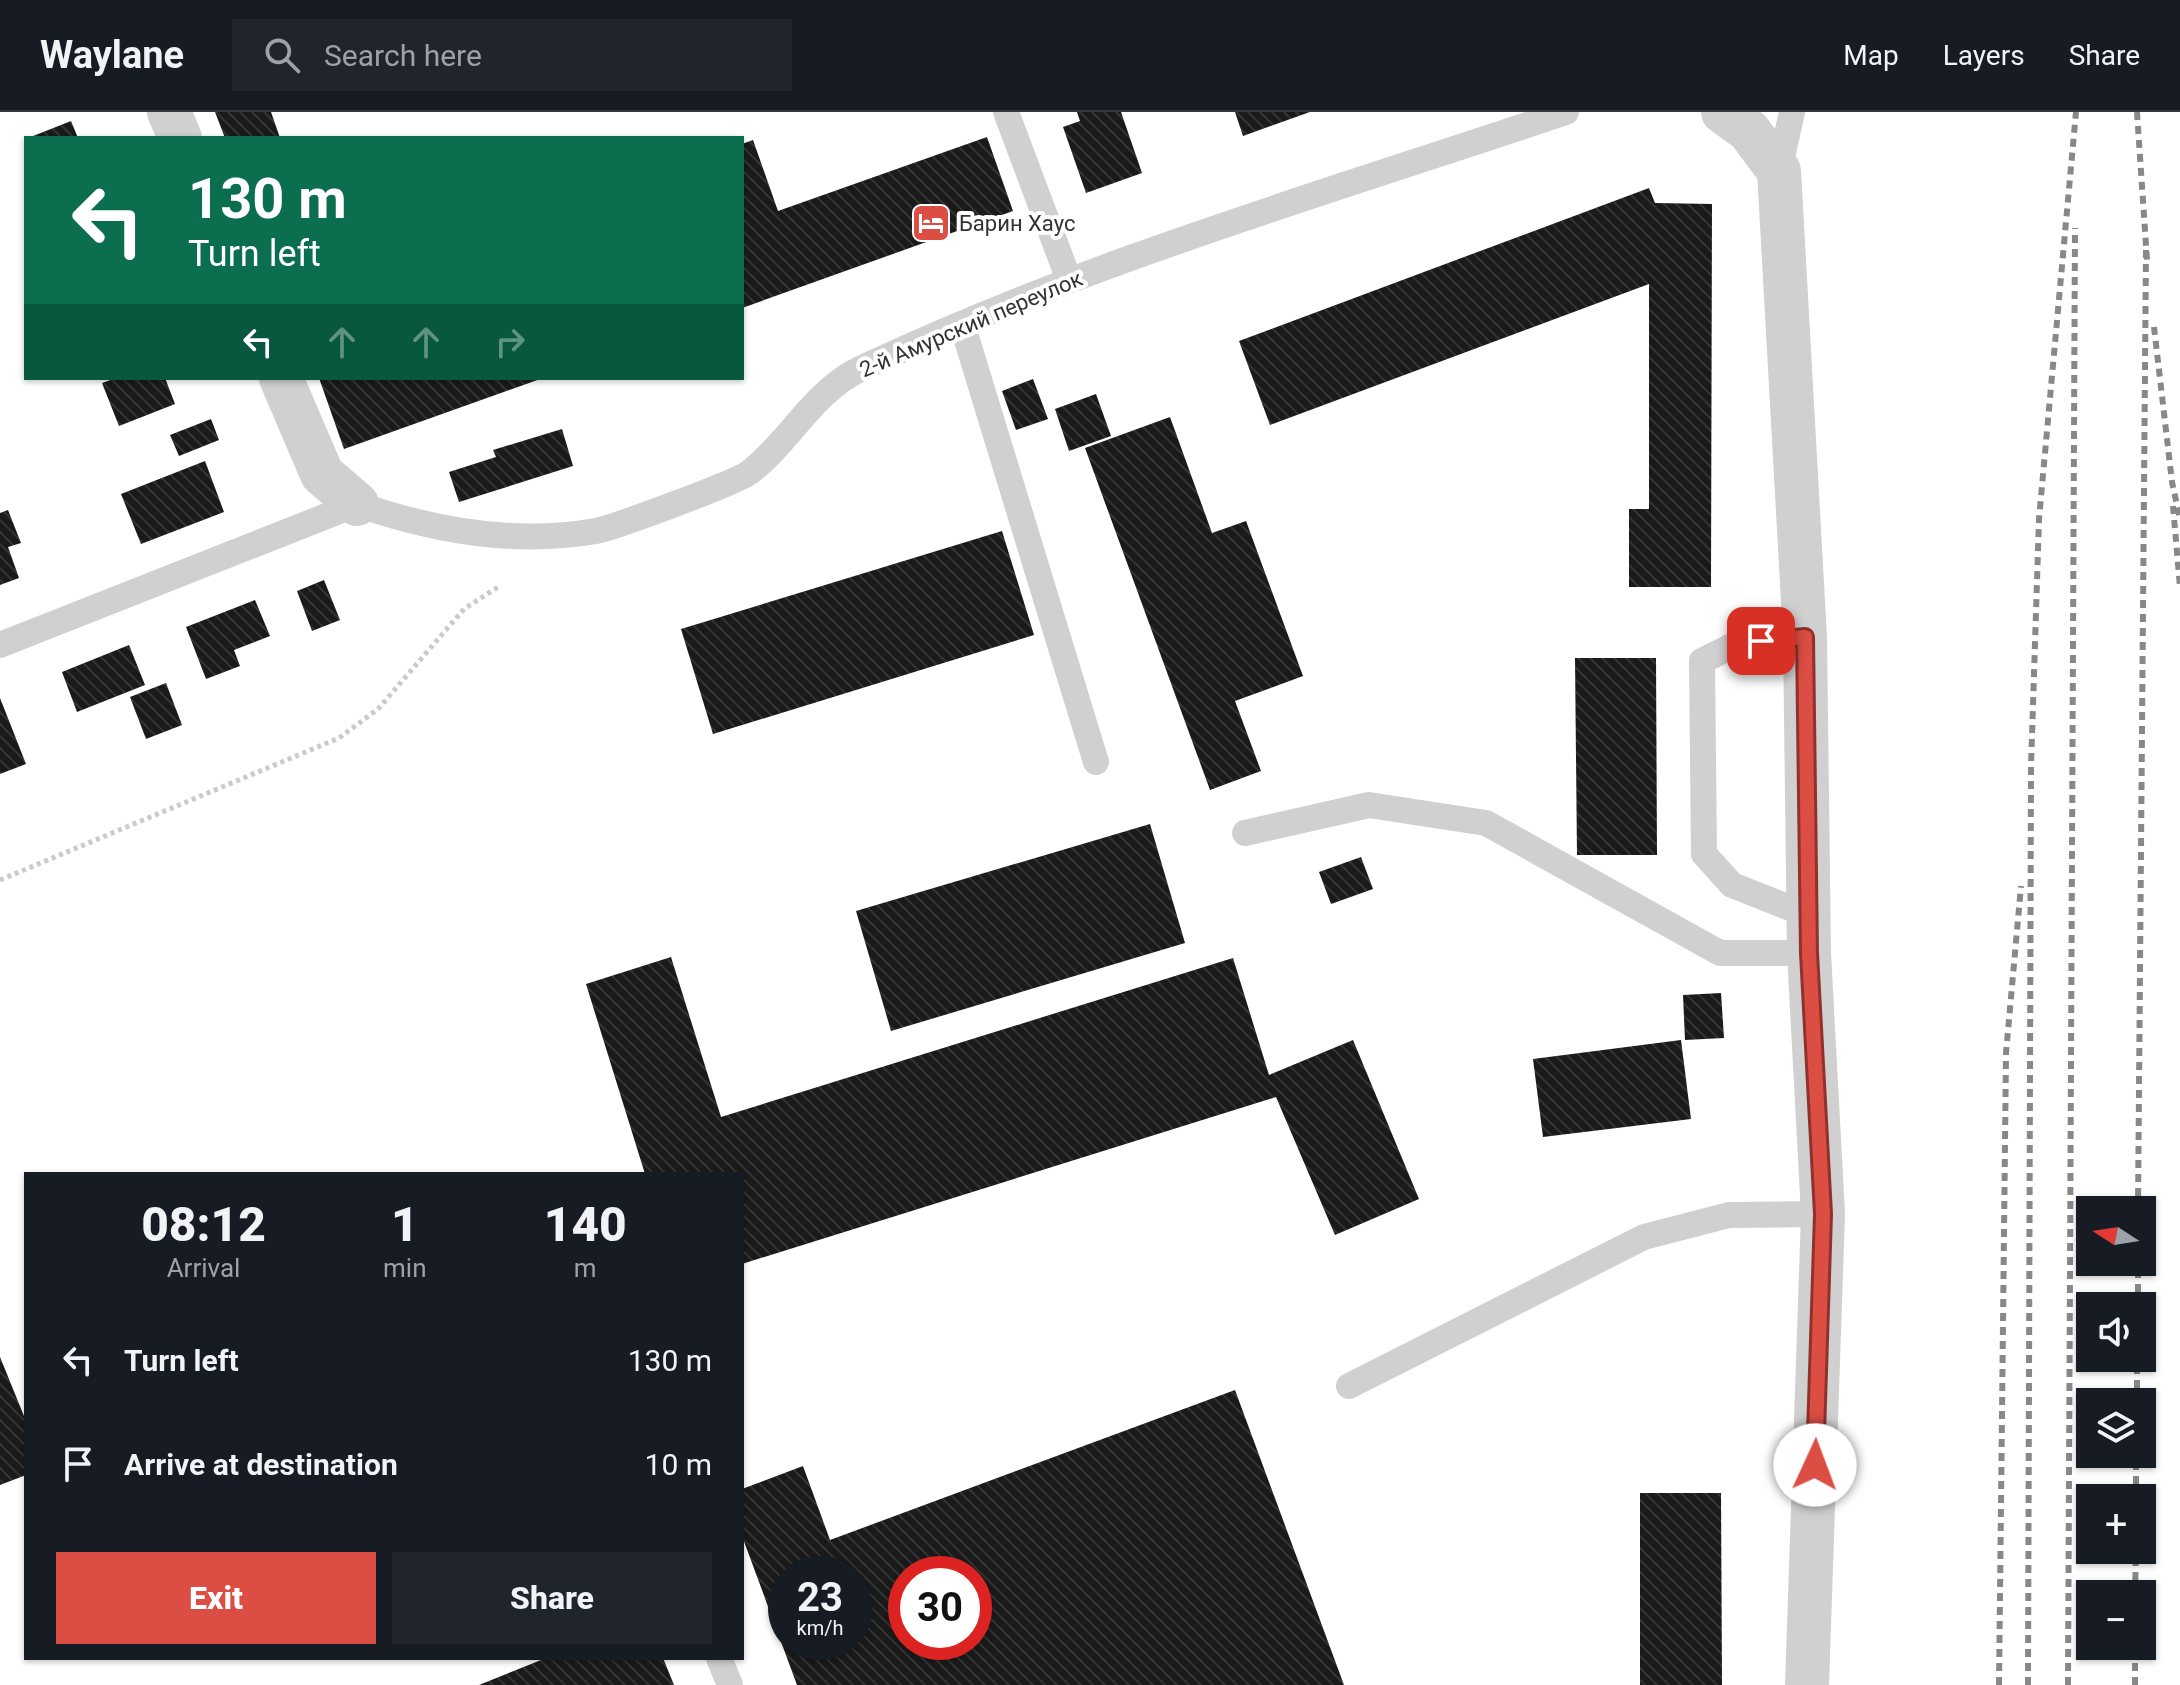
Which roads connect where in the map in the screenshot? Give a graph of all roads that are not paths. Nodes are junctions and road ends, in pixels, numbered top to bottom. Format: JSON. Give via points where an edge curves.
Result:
{"nodes":[{"id":1,"x":169,"y":112,"type":"edge"},
{"id":2,"x":1006,"y":112,"type":"edge"},
{"id":3,"x":1566,"y":112,"type":"edge"},
{"id":4,"x":1723,"y":112,"type":"edge"},
{"id":5,"x":1792,"y":112,"type":"edge"},
{"id":6,"x":179,"y":136,"type":"edge"},
{"id":7,"x":1779,"y":171,"type":"junction"},
{"id":8,"x":1069,"y":280,"type":"junction"},
{"id":9,"x":962,"y":324,"type":"junction"},
{"id":10,"x":282,"y":380,"type":"edge"},
{"id":11,"x":357,"y":504,"type":"junction"},
{"id":12,"x":1805,"y":637,"type":"junction"},
{"id":13,"x":0,"y":645,"type":"edge"},
{"id":14,"x":1096,"y":762,"type":"dead end"},
{"id":15,"x":1245,"y":833,"type":"dead end"},
{"id":16,"x":1808,"y":934,"type":"junction"},
{"id":17,"x":1823,"y":1214,"type":"junction"},
{"id":18,"x":1349,"y":1386,"type":"dead end"},
{"id":19,"x":720,"y":1660,"type":"edge"},
{"id":20,"x":730,"y":1685,"type":"edge"},
{"id":21,"x":1807,"y":1685,"type":"edge"}],
"edges":[{"from":1,"to":6,"type":"street"},
{"from":2,"to":8,"type":"lane"},
{"from":3,"to":8,"type":"lane","name":"2-й Амурский переулок"},
{"from":4,"to":7,"type":"street","via":[[1749,131]]},
{"from":5,"to":7,"type":"lane"},
{"from":7,"to":12,"type":"street"},
{"from":8,"to":9,"type":"lane","name":"2-й Амурский переулок"},
{"from":9,"to":11,"type":"lane","name":"2-й Амурский переулок","via":[[855,371],[823,395],[749,474],[599,530],[532,537],[460,532],[407,522]]},
{"from":9,"to":14,"type":"lane"},
{"from":10,"to":11,"type":"street","via":[[322,474]]},
{"from":11,"to":13,"type":"lane"},
{"from":12,"to":16,"type":"street"},
{"from":12,"to":16,"type":"lane","via":[[1738,643],[1702,661],[1704,854],[1732,885]]},
{"from":15,"to":16,"type":"lane","via":[[1369,805],[1486,823],[1720,953]]},
{"from":16,"to":17,"type":"street"},
{"from":17,"to":18,"type":"lane","via":[[1729,1215],[1644,1237]]},
{"from":17,"to":21,"type":"street"},
{"from":19,"to":20,"type":"lane"}]}
